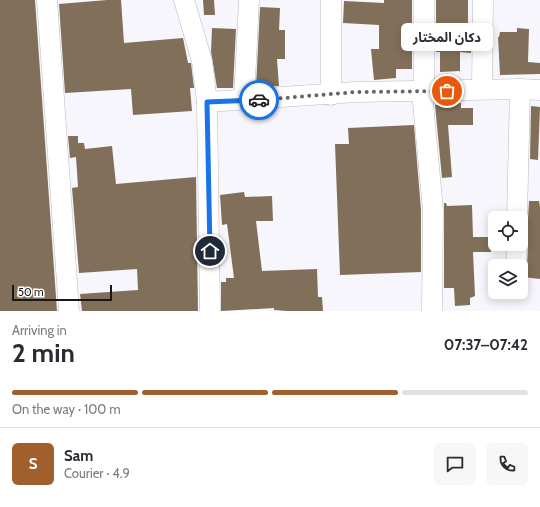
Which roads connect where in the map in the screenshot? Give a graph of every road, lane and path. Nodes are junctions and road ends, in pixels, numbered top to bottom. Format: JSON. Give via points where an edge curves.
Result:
{"nodes":[{"id":1,"x":47,"y":0,"type":"edge"},
{"id":2,"x":184,"y":0,"type":"edge"},
{"id":3,"x":249,"y":0,"type":"edge"},
{"id":4,"x":331,"y":0,"type":"edge"},
{"id":5,"x":424,"y":0,"type":"edge"},
{"id":6,"x":483,"y":0,"type":"edge"},
{"id":7,"x":482,"y":89,"type":"junction"},
{"id":8,"x":520,"y":89,"type":"junction"},
{"id":9,"x":540,"y":90,"type":"edge"},
{"id":10,"x":423,"y":92,"type":"junction"},
{"id":11,"x":331,"y":95,"type":"junction"},
{"id":12,"x":244,"y":101,"type":"junction"},
{"id":13,"x":207,"y":102,"type":"junction"},
{"id":14,"x":517,"y":211,"type":"edge"},
{"id":15,"x":70,"y":311,"type":"edge"},
{"id":16,"x":210,"y":311,"type":"edge"},
{"id":17,"x":432,"y":311,"type":"edge"}],
"edges":[{"from":1,"to":15,"type":"street"},
{"from":2,"to":13,"type":"street","via":[[202,61]]},
{"from":3,"to":12,"type":"street"},
{"from":4,"to":11,"type":"street"},
{"from":5,"to":10,"type":"street"},
{"from":6,"to":7,"type":"street"},
{"from":7,"to":8,"type":"street"},
{"from":7,"to":10,"type":"street"},
{"from":8,"to":9,"type":"street"},
{"from":8,"to":14,"type":"street"},
{"from":10,"to":11,"type":"street","via":[[356,92]]},
{"from":10,"to":17,"type":"street","via":[[434,210]]},
{"from":11,"to":12,"type":"street"},
{"from":12,"to":13,"type":"street"},
{"from":13,"to":16,"type":"street"}]}
